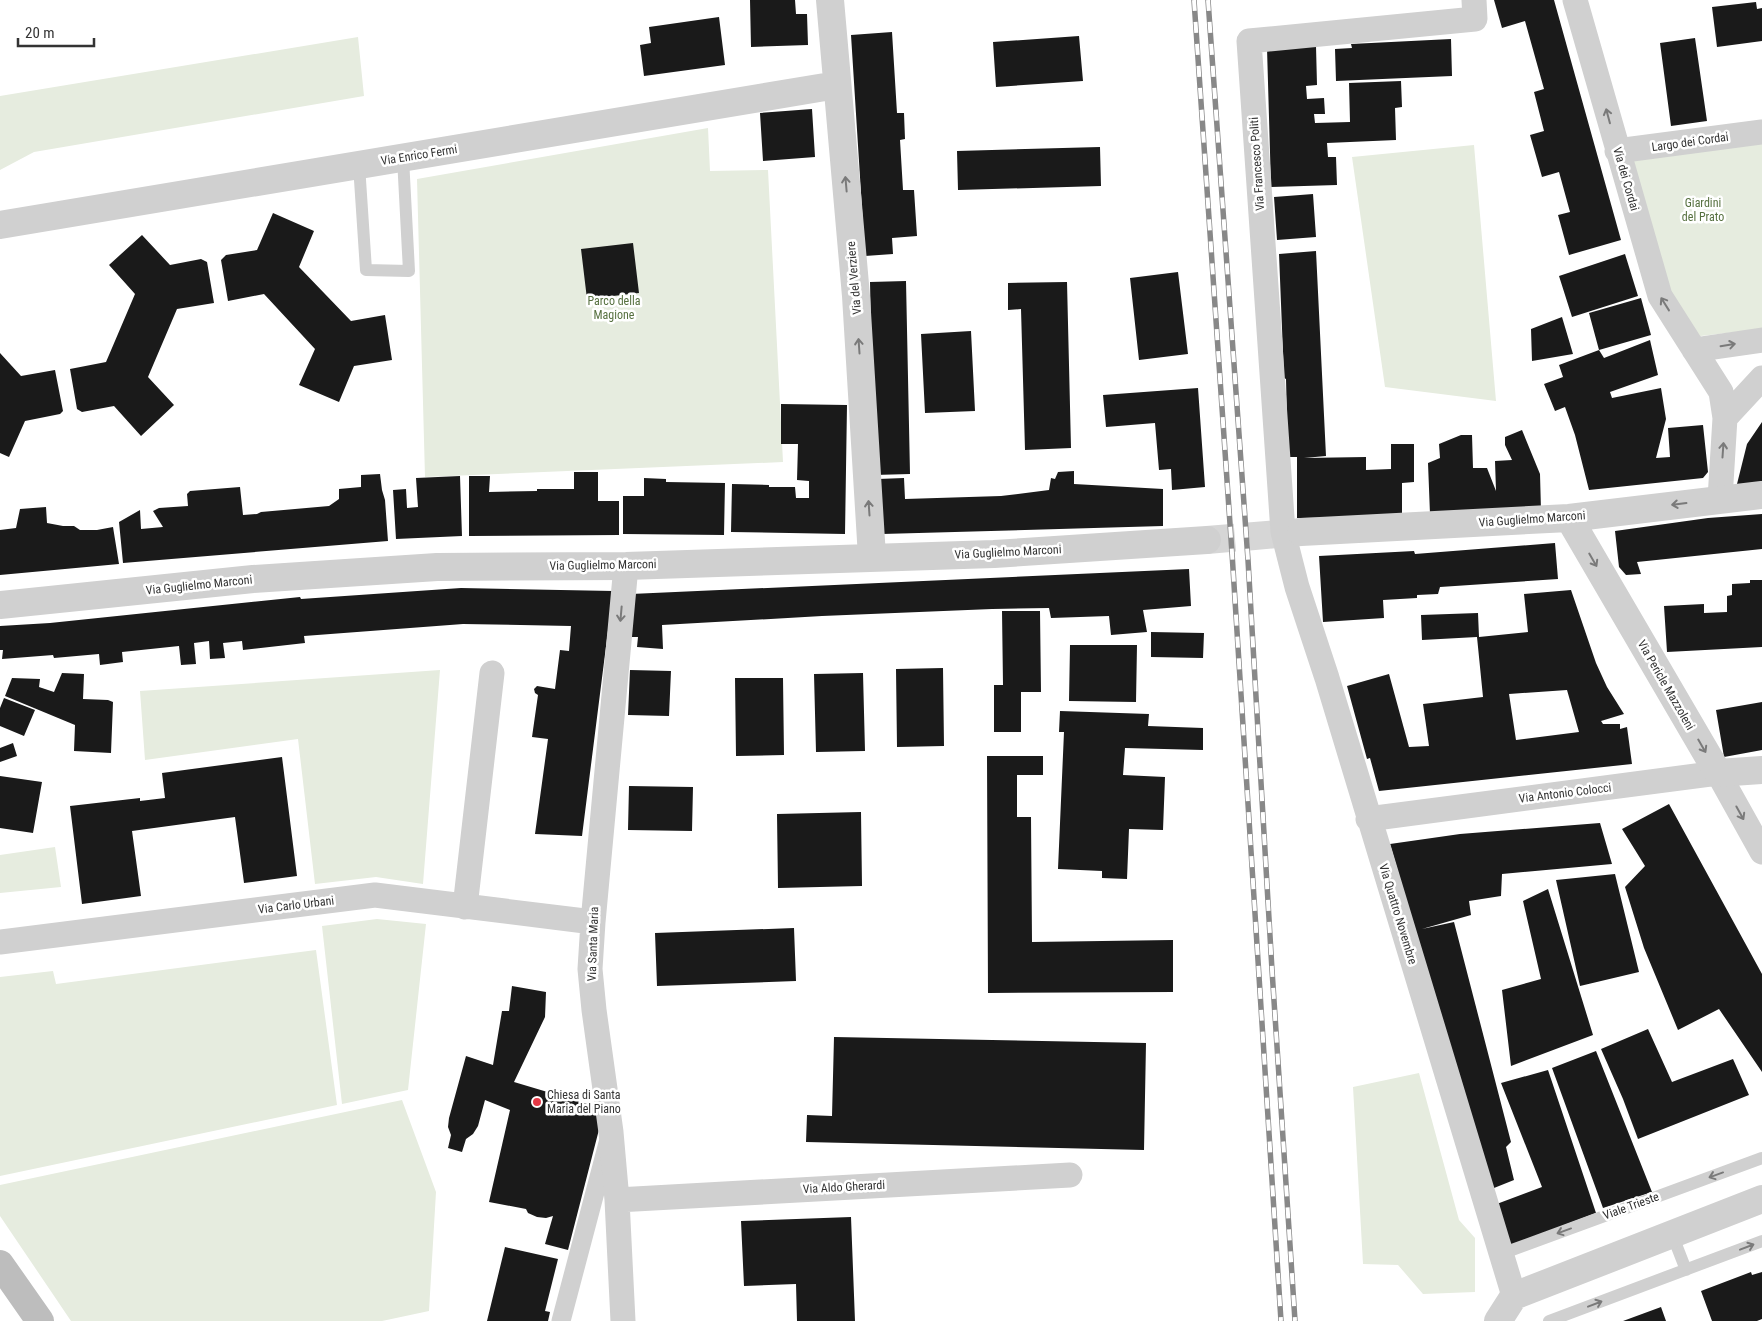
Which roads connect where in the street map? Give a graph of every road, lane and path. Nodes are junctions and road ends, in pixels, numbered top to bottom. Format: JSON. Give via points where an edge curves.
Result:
{"nodes":[{"id":1,"x":830,"y":0,"type":"edge"},
{"id":2,"x":1474,"y":0,"type":"edge"},
{"id":3,"x":1575,"y":0,"type":"edge"},
{"id":4,"x":837,"y":85,"type":"junction"},
{"id":5,"x":1762,"y":132,"type":"edge"},
{"id":6,"x":1617,"y":151,"type":"junction"},
{"id":7,"x":403,"y":158,"type":"junction"},
{"id":8,"x":359,"y":165,"type":"junction"},
{"id":9,"x":0,"y":225,"type":"edge"},
{"id":10,"x":1762,"y":340,"type":"edge"},
{"id":11,"x":1694,"y":350,"type":"junction"},
{"id":12,"x":1762,"y":378,"type":"edge"},
{"id":13,"x":1726,"y":418,"type":"junction"},
{"id":14,"x":1762,"y":495,"type":"edge"},
{"id":15,"x":1720,"y":499,"type":"junction"},
{"id":16,"x":1569,"y":518,"type":"junction"},
{"id":17,"x":1292,"y":532,"type":"junction"},
{"id":18,"x":1207,"y":540,"type":"tunnel mouth"},
{"id":19,"x":872,"y":557,"type":"junction"},
{"id":20,"x":626,"y":566,"type":"junction"},
{"id":21,"x":0,"y":604,"type":"edge"},
{"id":22,"x":492,"y":673,"type":"dead end"},
{"id":23,"x":1762,"y":770,"type":"edge"},
{"id":24,"x":1718,"y":773,"type":"junction"},
{"id":25,"x":1368,"y":819,"type":"junction"},
{"id":26,"x":1762,"y":852,"type":"edge"},
{"id":27,"x":465,"y":907,"type":"junction"},
{"id":28,"x":593,"y":922,"type":"junction"},
{"id":29,"x":0,"y":942,"type":"edge"},
{"id":30,"x":611,"y":1132,"type":"junction"},
{"id":31,"x":1762,"y":1158,"type":"edge"},
{"id":32,"x":1070,"y":1175,"type":"dead end"},
{"id":33,"x":1762,"y":1199,"type":"edge"},
{"id":34,"x":617,"y":1200,"type":"junction"},
{"id":35,"x":1672,"y":1234,"type":"junction"},
{"id":36,"x":1762,"y":1241,"type":"edge"},
{"id":37,"x":1501,"y":1254,"type":"junction"},
{"id":38,"x":0,"y":1264,"type":"edge"},
{"id":39,"x":1686,"y":1270,"type":"junction"},
{"id":40,"x":1514,"y":1296,"type":"junction"},
{"id":41,"x":40,"y":1321,"type":"edge"},
{"id":42,"x":561,"y":1321,"type":"edge"},
{"id":43,"x":623,"y":1321,"type":"edge"},
{"id":44,"x":1498,"y":1321,"type":"edge"},
{"id":45,"x":1550,"y":1321,"type":"edge"}],
"edges":[{"from":1,"to":4,"type":"street","name":"Via del Verziere"},
{"from":2,"to":17,"type":"street","name":"Via Francesco Politi","via":[[1475,19],[1249,41]]},
{"from":6,"to":3,"type":"street","name":"Via dei Cordai","one_way":true},
{"from":4,"to":7,"type":"street","name":"Via Enrico Fermi"},
{"from":19,"to":4,"type":"street","name":"Via del Verziere","one_way":true,"via":[[856,296]]},
{"from":5,"to":6,"type":"street","name":"Largo dei Cordai"},
{"from":11,"to":6,"type":"street","name":"Via dei Cordai","one_way":true,"via":[[1660,296]]},
{"from":7,"to":8,"type":"street","name":"Via Enrico Fermi"},
{"from":7,"to":8,"type":"lane","via":[[409,271],[366,270]]},
{"from":8,"to":9,"type":"street","name":"Via Enrico Fermi"},
{"from":11,"to":10,"type":"street","one_way":true},
{"from":11,"to":13,"type":"street","name":"Via dei Cordai","via":[[1721,392]]},
{"from":12,"to":13,"type":"street"},
{"from":15,"to":13,"type":"street","name":"Via dei Cordai","one_way":true},
{"from":14,"to":15,"type":"street","name":"Via Guglielmo Marconi"},
{"from":15,"to":16,"type":"street","name":"Via Guglielmo Marconi","one_way":true},
{"from":16,"to":17,"type":"street","name":"Via Guglielmo Marconi"},
{"from":16,"to":24,"type":"street","name":"Via Pericle Mazzoleni","one_way":true},
{"from":17,"to":25,"type":"street","name":"Via Quattro Novembre","via":[[1297,587]]},
{"from":18,"to":19,"type":"street","name":"Via Guglielmo Marconi","via":[[994,554]]},
{"from":19,"to":20,"type":"street","name":"Via Guglielmo Marconi"},
{"from":20,"to":21,"type":"street","name":"Via Guglielmo Marconi","via":[[438,567],[253,579]]},
{"from":20,"to":28,"type":"street","name":"Via Santa Maria","one_way":true},
{"from":22,"to":27,"type":"street"},
{"from":23,"to":24,"type":"street","name":"Via Antonio Colocci"},
{"from":24,"to":25,"type":"street","name":"Via Antonio Colocci"},
{"from":24,"to":26,"type":"street","name":"Via Pericle Mazzoleni","one_way":true},
{"from":25,"to":37,"type":"street","name":"Via Quattro Novembre"},
{"from":27,"to":28,"type":"street","name":"Via Carlo Urbani"},
{"from":27,"to":29,"type":"street","name":"Via Carlo Urbani","via":[[375,896]]},
{"from":28,"to":30,"type":"street","name":"Via Santa Maria","via":[[590,969]]},
{"from":30,"to":34,"type":"street","name":"Via Santa Maria"},
{"from":30,"to":42,"type":"street"},
{"from":31,"to":37,"type":"lane","name":"Viale Trieste","one_way":true},
{"from":32,"to":34,"type":"street","name":"Via Aldo Gherardi"},
{"from":33,"to":35,"type":"street"},
{"from":34,"to":43,"type":"street","name":"Via Santa Maria"},
{"from":35,"to":39,"type":"lane"},
{"from":35,"to":40,"type":"street"},
{"from":39,"to":36,"type":"lane","one_way":true},
{"from":37,"to":40,"type":"street","name":"Via Quattro Novembre"},
{"from":38,"to":41,"type":"main road"},
{"from":45,"to":39,"type":"lane","one_way":true},
{"from":40,"to":44,"type":"street"}]}
